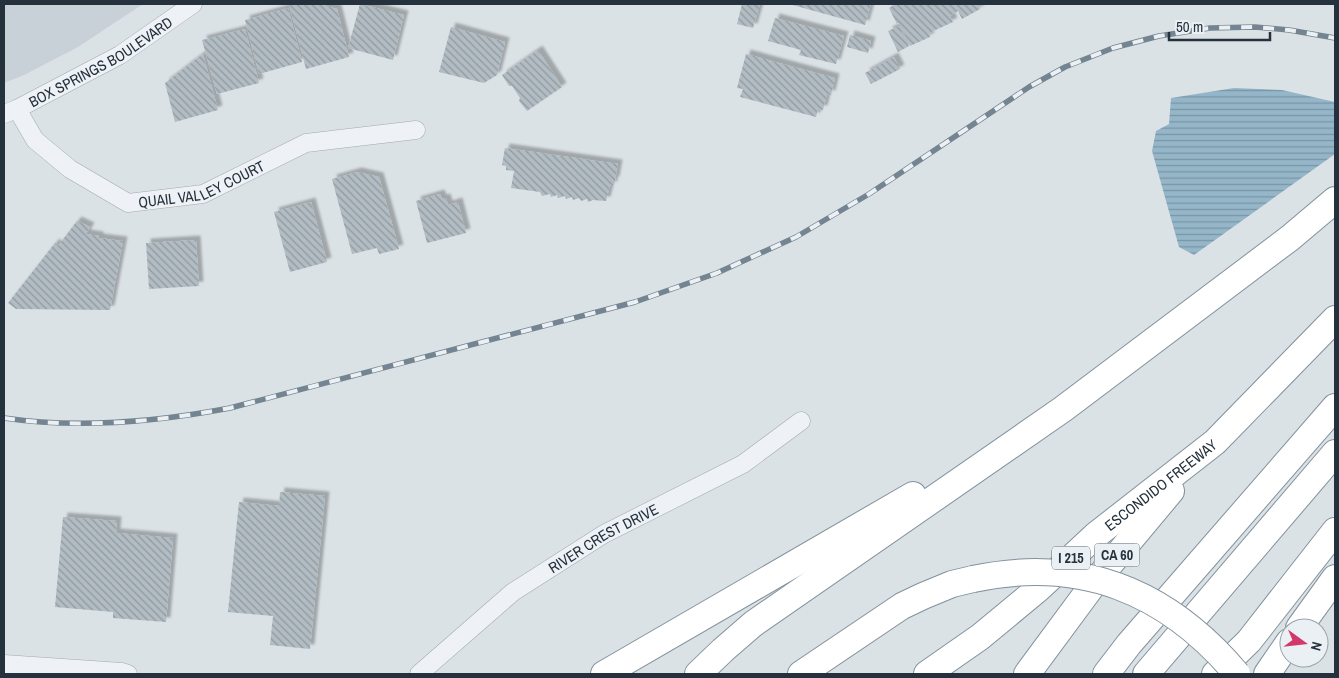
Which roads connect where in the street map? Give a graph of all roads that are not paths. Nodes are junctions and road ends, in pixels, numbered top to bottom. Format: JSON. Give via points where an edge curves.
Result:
{"nodes":[{"id":1,"x":193,"y":4,"type":"edge"},
{"id":2,"x":10,"y":112,"type":"edge"},
{"id":3,"x":416,"y":130,"type":"dead end"},
{"id":4,"x":1335,"y":200,"type":"edge"},
{"id":5,"x":1335,"y":319,"type":"edge"},
{"id":6,"x":1335,"y":407,"type":"edge"},
{"id":7,"x":1063,"y":409,"type":"junction"},
{"id":8,"x":801,"y":421,"type":"dead end"},
{"id":9,"x":1215,"y":442,"type":"junction"},
{"id":10,"x":1335,"y":453,"type":"edge"},
{"id":11,"x":1335,"y":531,"type":"edge"},
{"id":12,"x":1335,"y":578,"type":"edge"},
{"id":13,"x":1306,"y":618,"type":"edge"},
{"id":14,"x":1279,"y":657,"type":"edge"},
{"id":15,"x":4,"y":664,"type":"edge"},
{"id":16,"x":1150,"y":669,"type":"edge"},
{"id":17,"x":128,"y":674,"type":"edge"},
{"id":18,"x":419,"y":674,"type":"edge"},
{"id":19,"x":604,"y":674,"type":"edge"},
{"id":20,"x":698,"y":674,"type":"edge"},
{"id":21,"x":801,"y":674,"type":"edge"},
{"id":22,"x":927,"y":674,"type":"edge"},
{"id":23,"x":1027,"y":674,"type":"edge"},
{"id":24,"x":1106,"y":674,"type":"edge"},
{"id":25,"x":1215,"y":674,"type":"edge"},
{"id":26,"x":1237,"y":674,"type":"edge"},
{"id":27,"x":1267,"y":674,"type":"edge"}],
"edges":[{"from":1,"to":2,"type":"street","name":"BOX SPRINGS BOULEVARD","via":[[120,55]]},
{"from":2,"to":3,"type":"street","name":"QUAIL VALLEY COURT","via":[[70,169],[128,203],[203,194],[306,144]]},
{"from":4,"to":7,"type":"highway","via":[[1290,238]]},
{"from":5,"to":9,"type":"highway","name":"ESCONDIDO FREEWAY","number":"I 215"},
{"from":6,"to":24,"type":"highway"},
{"from":7,"to":19,"type":"highway"},
{"from":7,"to":20,"type":"highway","via":[[787,599],[745,630]]},
{"from":8,"to":18,"type":"street","name":"RIVER CREST DRIVE","via":[[743,464],[604,534],[513,592]]},
{"from":9,"to":22,"type":"highway","name":"ESCONDIDO FREEWAY","number":"I 215","via":[[1096,535],[980,637]]},
{"from":9,"to":23,"type":"highway","number":"CA 60","via":[[1095,582]]},
{"from":10,"to":16,"type":"highway"},
{"from":11,"to":25,"type":"highway","via":[[1249,640]]},
{"from":12,"to":13,"type":"highway"},
{"from":14,"to":27,"type":"highway"},
{"from":15,"to":17,"type":"street"},
{"from":21,"to":26,"type":"highway","bridge":true,"via":[[902,606],[944,587],[997,574],[1045,572],[1080,576],[1128,590],[1160,606],[1209,644]]}]}
